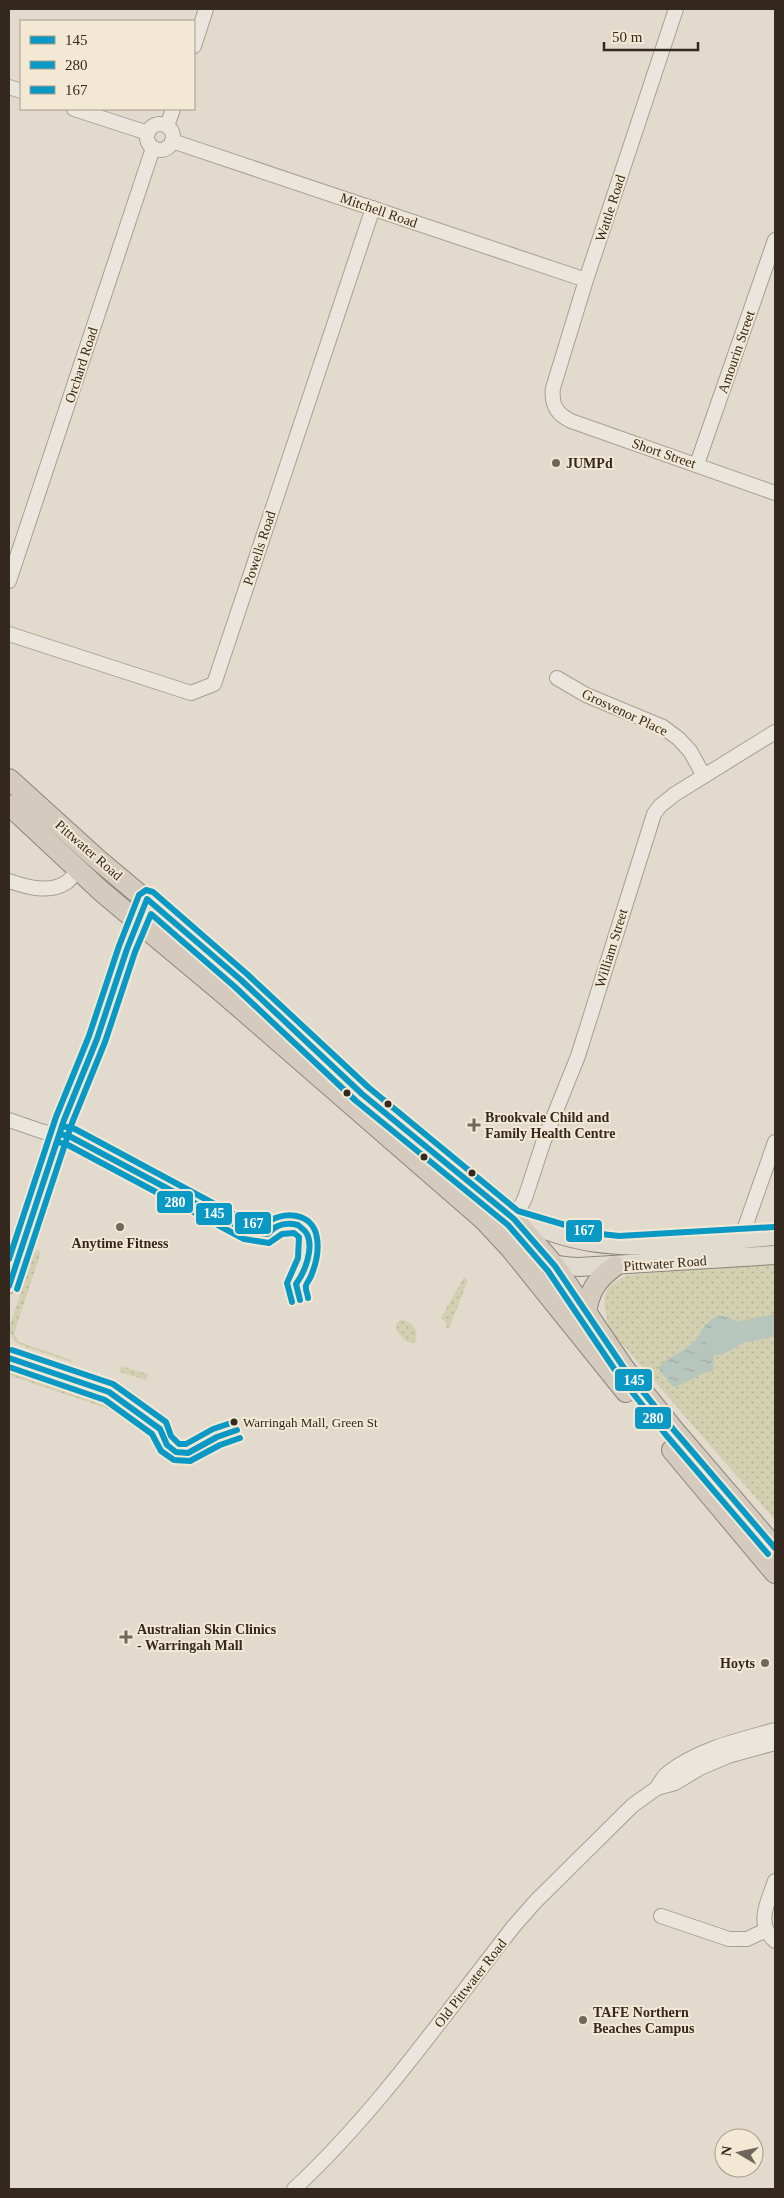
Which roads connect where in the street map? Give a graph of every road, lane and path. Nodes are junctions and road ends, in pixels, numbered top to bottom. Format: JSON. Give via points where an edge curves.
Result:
{"nodes":[{"id":1,"x":206,"y":9,"type":"edge"},
{"id":2,"x":676,"y":9,"type":"edge"},
{"id":3,"x":195,"y":43,"type":"edge"},
{"id":4,"x":77,"y":110,"type":"edge"},
{"id":5,"x":173,"y":110,"type":"edge"},
{"id":6,"x":167,"y":126,"type":"junction"},
{"id":7,"x":148,"y":133,"type":"junction"},
{"id":8,"x":172,"y":141,"type":"junction"},
{"id":9,"x":153,"y":148,"type":"junction"},
{"id":10,"x":373,"y":208,"type":"junction"},
{"id":11,"x":775,"y":240,"type":"edge"},
{"id":12,"x":586,"y":280,"type":"junction"},
{"id":13,"x":556,"y":409,"type":"joint"},
{"id":14,"x":697,"y":464,"type":"junction"},
{"id":15,"x":775,"y":492,"type":"edge"},
{"id":16,"x":9,"y":581,"type":"edge"},
{"id":17,"x":9,"y":634,"type":"edge"},
{"id":18,"x":557,"y":678,"type":"dead end"},
{"id":19,"x":775,"y":732,"type":"edge"},
{"id":20,"x":704,"y":776,"type":"junction"},
{"id":21,"x":9,"y":779,"type":"edge"},
{"id":22,"x":9,"y":805,"type":"edge"},
{"id":23,"x":78,"y":870,"type":"junction"},
{"id":24,"x":9,"y":881,"type":"edge"},
{"id":25,"x":147,"y":899,"type":"junction"},
{"id":26,"x":138,"y":921,"type":"junction"},
{"id":27,"x":9,"y":1120,"type":"edge"},
{"id":28,"x":60,"y":1134,"type":"junction"},
{"id":29,"x":775,"y":1142,"type":"edge"},
{"id":30,"x":514,"y":1219,"type":"junction"},
{"id":31,"x":775,"y":1236,"type":"edge"},
{"id":32,"x":741,"y":1239,"type":"junction"},
{"id":33,"x":511,"y":1249,"type":"junction"},
{"id":34,"x":775,"y":1255,"type":"edge"},
{"id":35,"x":735,"y":1258,"type":"junction"},
{"id":36,"x":555,"y":1266,"type":"junction"},
{"id":37,"x":615,"y":1266,"type":"junction"},
{"id":38,"x":9,"y":1286,"type":"edge"},
{"id":39,"x":586,"y":1315,"type":"junction"},
{"id":40,"x":775,"y":1548,"type":"edge"},
{"id":41,"x":775,"y":1573,"type":"edge"},
{"id":42,"x":775,"y":1730,"type":"edge"},
{"id":43,"x":775,"y":1743,"type":"edge"},
{"id":44,"x":657,"y":1788,"type":"junction"},
{"id":45,"x":775,"y":1881,"type":"edge"},
{"id":46,"x":661,"y":1916,"type":"dead end"},
{"id":47,"x":771,"y":1936,"type":"edge"},
{"id":48,"x":294,"y":2189,"type":"edge"}],
"edges":[{"from":1,"to":3,"type":"street"},
{"from":2,"to":12,"type":"street","name":"Wattle Road"},
{"from":4,"to":7,"type":"street"},
{"from":5,"to":6,"type":"street"},
{"from":6,"to":7,"type":"street","via":[[156,125]]},
{"from":6,"to":8,"type":"street","via":[[172,133]]},
{"from":7,"to":9,"type":"street","via":[[148,142]]},
{"from":8,"to":9,"type":"street","via":[[164,149]]},
{"from":8,"to":10,"type":"street","name":"Mitchell Road"},
{"from":9,"to":16,"type":"street","name":"Orchard Road"},
{"from":10,"to":12,"type":"street","name":"Mitchell Road"},
{"from":10,"to":17,"type":"street","name":"Powells Road","via":[[214,684],[191,693]]},
{"from":11,"to":14,"type":"street","name":"Amourin Street"},
{"from":12,"to":13,"type":"street","name":"Wattle Road","via":[[553,388]]},
{"from":13,"to":14,"type":"street","name":"Short Street","via":[[563,418]]},
{"from":14,"to":15,"type":"street","name":"Short Street"},
{"from":18,"to":20,"type":"street","name":"Grosvenor Place","via":[[586,695],[663,727],[690,751]]},
{"from":19,"to":20,"type":"street","name":"William Street"},
{"from":20,"to":30,"type":"street","name":"William Street","via":[[660,806],[649,824],[578,1056],[525,1198]]},
{"from":21,"to":25,"type":"highway","name":"Pittwater Road","via":[[83,847]]},
{"from":22,"to":23,"type":"highway","name":"Pittwater Road"},
{"from":23,"to":24,"type":"street","via":[[66,883],[51,887],[33,889]]},
{"from":23,"to":26,"type":"highway","name":"Pittwater Road"},
{"from":25,"to":26,"type":"highway"},
{"from":25,"to":30,"type":"highway","name":"Pittwater Road","via":[[241,980],[362,1094]]},
{"from":26,"to":28,"type":"street"},
{"from":26,"to":33,"type":"highway","name":"Pittwater Road","via":[[484,1220]]},
{"from":27,"to":28,"type":"street"},
{"from":28,"to":38,"type":"street"},
{"from":29,"to":32,"type":"street"},
{"from":30,"to":32,"type":"main road","name":"Pittwater Road","via":[[590,1242],[619,1245]]},
{"from":30,"to":36,"type":"highway"},
{"from":31,"to":32,"type":"main road","name":"Pittwater Road"},
{"from":32,"to":35,"type":"street"},
{"from":33,"to":36,"type":"main road","name":"Pittwater Road","via":[[532,1260]]},
{"from":33,"to":41,"type":"highway","name":"Pittwater Road"},
{"from":34,"to":35,"type":"main road","name":"Pittwater Road"},
{"from":35,"to":37,"type":"main road","name":"Pittwater Road"},
{"from":36,"to":37,"type":"main road","name":"Pittwater Road"},
{"from":36,"to":39,"type":"highway"},
{"from":37,"to":39,"type":"highway","via":[[596,1283]]},
{"from":39,"to":40,"type":"highway","via":[[672,1429]]},
{"from":42,"to":44,"type":"street","name":"Old Pittwater Road","via":[[726,1744],[682,1763],[666,1774]]},
{"from":43,"to":44,"type":"street","name":"Old Pittwater Road","via":[[728,1756]]},
{"from":44,"to":48,"type":"street","name":"Old Pittwater Road","via":[[633,1805],[536,1901],[386,2091],[324,2161]]},
{"from":45,"to":47,"type":"street","via":[[764,1913],[764,1923]]},
{"from":46,"to":47,"type":"street","via":[[729,1939]]}]}
